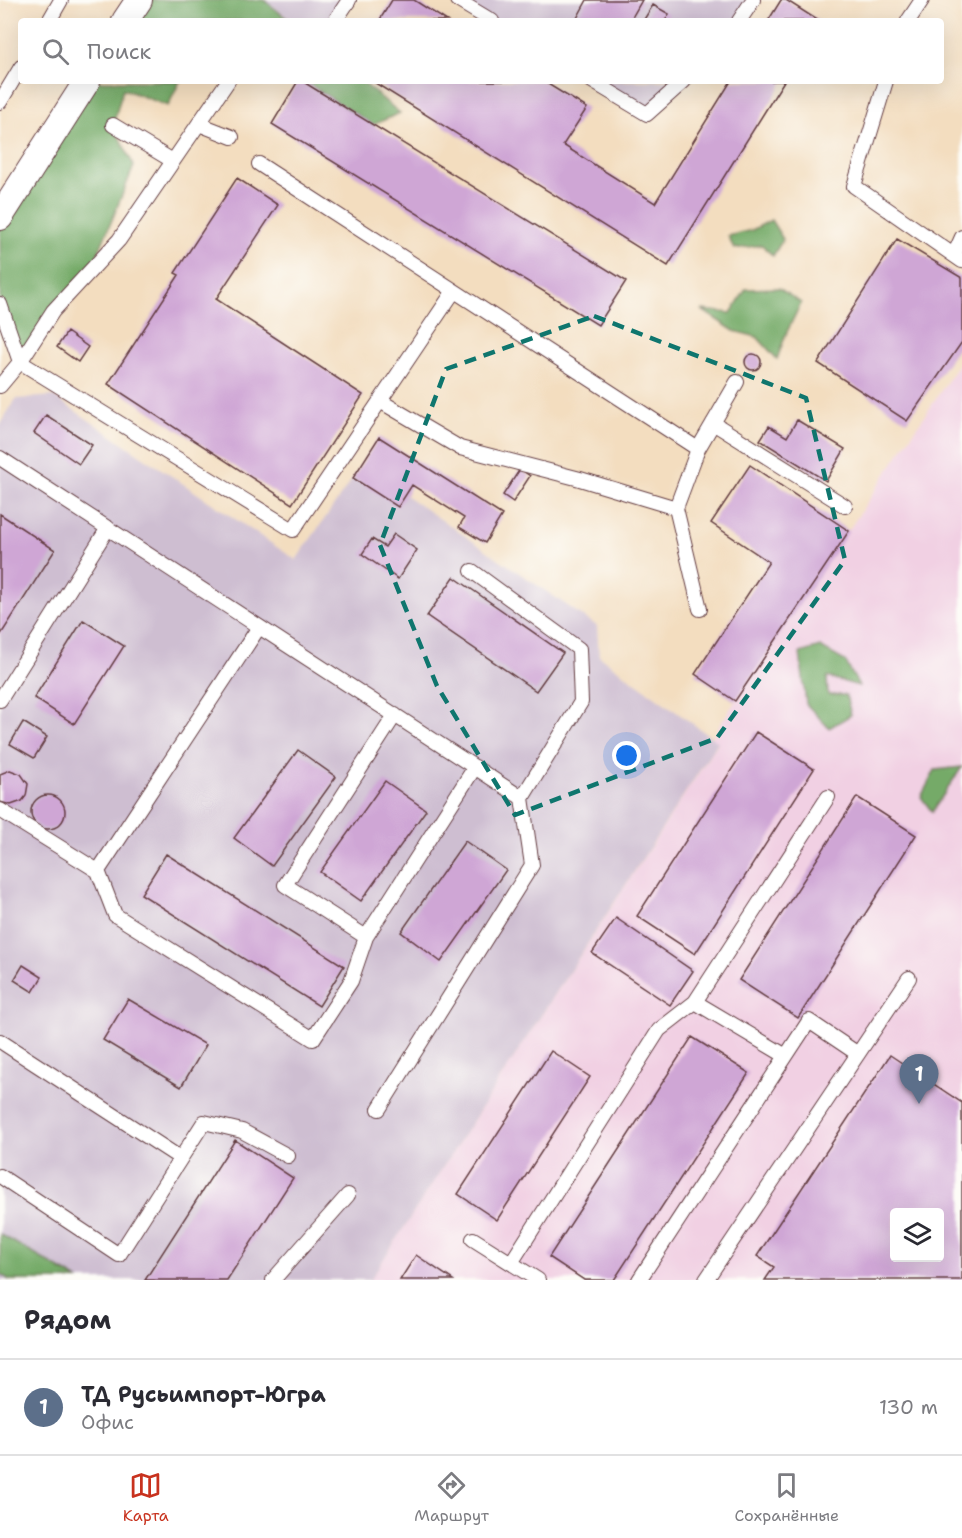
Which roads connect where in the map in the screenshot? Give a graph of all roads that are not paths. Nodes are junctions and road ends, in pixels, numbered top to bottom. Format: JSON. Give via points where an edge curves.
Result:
{"nodes":[{"id":1,"x":61,"y":0,"type":"edge"},
{"id":2,"x":139,"y":0,"type":"edge"},
{"id":3,"x":349,"y":0,"type":"edge"},
{"id":4,"x":457,"y":0,"type":"edge"},
{"id":5,"x":753,"y":0,"type":"edge"},
{"id":6,"x":922,"y":0,"type":"edge"},
{"id":7,"x":51,"y":18,"type":"edge"},
{"id":8,"x":127,"y":18,"type":"edge"},
{"id":9,"x":338,"y":18,"type":"edge"},
{"id":10,"x":487,"y":18,"type":"edge"},
{"id":11,"x":741,"y":18,"type":"edge"},
{"id":12,"x":910,"y":18,"type":"edge"},
{"id":13,"x":18,"y":72,"type":"edge"},
{"id":14,"x":85,"y":84,"type":"edge"},
{"id":15,"x":226,"y":84,"type":"edge"},
{"id":16,"x":597,"y":84,"type":"edge"},
{"id":17,"x":681,"y":84,"type":"edge"},
{"id":18,"x":885,"y":84,"type":"edge"},
{"id":19,"x":0,"y":102,"type":"edge"},
{"id":20,"x":199,"y":124,"type":"junction"},
{"id":21,"x":113,"y":125,"type":"dead end"},
{"id":22,"x":232,"y":137,"type":"dead end"},
{"id":23,"x":173,"y":161,"type":"junction"},
{"id":24,"x":259,"y":164,"type":"dead end"},
{"id":25,"x":0,"y":217,"type":"edge"},
{"id":26,"x":962,"y":237,"type":"edge"},
{"id":27,"x":958,"y":258,"type":"edge"},
{"id":28,"x":454,"y":291,"type":"junction"},
{"id":29,"x":0,"y":303,"type":"edge"},
{"id":30,"x":20,"y":362,"type":"junction"},
{"id":31,"x":737,"y":382,"type":"dead end"},
{"id":32,"x":0,"y":386,"type":"edge"},
{"id":33,"x":380,"y":401,"type":"junction"},
{"id":34,"x":713,"y":423,"type":"junction"},
{"id":35,"x":698,"y":449,"type":"junction"},
{"id":36,"x":0,"y":458,"type":"edge"},
{"id":37,"x":845,"y":506,"type":"dead end"},
{"id":38,"x":676,"y":508,"type":"junction"},
{"id":39,"x":108,"y":528,"type":"junction"},
{"id":40,"x":472,"y":571,"type":"dead end"},
{"id":41,"x":700,"y":609,"type":"dead end"},
{"id":42,"x":259,"y":627,"type":"junction"},
{"id":43,"x":0,"y":700,"type":"edge"},
{"id":44,"x":395,"y":715,"type":"junction"},
{"id":45,"x":475,"y":766,"type":"junction"},
{"id":46,"x":828,"y":797,"type":"dead end"},
{"id":47,"x":522,"y":798,"type":"junction"},
{"id":48,"x":0,"y":810,"type":"edge"},
{"id":49,"x":98,"y":871,"type":"junction"},
{"id":50,"x":366,"y":937,"type":"junction"},
{"id":51,"x":909,"y":978,"type":"dead end"},
{"id":52,"x":695,"y":1002,"type":"junction"},
{"id":53,"x":0,"y":1041,"type":"edge"},
{"id":54,"x":858,"y":1054,"type":"junction"},
{"id":55,"x":786,"y":1056,"type":"junction"},
{"id":56,"x":379,"y":1109,"type":"dead end"},
{"id":57,"x":288,"y":1156,"type":"dead end"},
{"id":58,"x":180,"y":1158,"type":"junction"},
{"id":59,"x":0,"y":1176,"type":"edge"},
{"id":60,"x":348,"y":1195,"type":"dead end"},
{"id":61,"x":473,"y":1239,"type":"dead end"},
{"id":62,"x":511,"y":1263,"type":"junction"},
{"id":63,"x":273,"y":1280,"type":"edge"},
{"id":64,"x":538,"y":1280,"type":"edge"},
{"id":65,"x":640,"y":1280,"type":"edge"},
{"id":66,"x":706,"y":1280,"type":"edge"}],
"edges":[{"from":1,"to":7,"type":"lane"},
{"from":2,"to":8,"type":"street"},
{"from":3,"to":9,"type":"lane"},
{"from":4,"to":10,"type":"lane"},
{"from":5,"to":11,"type":"lane"},
{"from":6,"to":12,"type":"lane"},
{"from":13,"to":19,"type":"lane"},
{"from":14,"to":25,"type":"street"},
{"from":15,"to":20,"type":"lane"},
{"from":16,"to":17,"type":"lane","via":[[647,114]]},
{"from":18,"to":27,"type":"lane","via":[[854,186]]},
{"from":20,"to":22,"type":"lane"},
{"from":20,"to":23,"type":"lane"},
{"from":21,"to":23,"type":"lane"},
{"from":23,"to":30,"type":"lane","via":[[119,240],[53,311]]},
{"from":24,"to":28,"type":"lane"},
{"from":26,"to":27,"type":"lane"},
{"from":28,"to":33,"type":"lane"},
{"from":28,"to":35,"type":"lane"},
{"from":29,"to":30,"type":"lane"},
{"from":30,"to":32,"type":"lane"},
{"from":30,"to":33,"type":"lane","via":[[293,530]]},
{"from":31,"to":34,"type":"lane"},
{"from":33,"to":38,"type":"lane","via":[[460,448]]},
{"from":34,"to":35,"type":"lane"},
{"from":34,"to":37,"type":"lane"},
{"from":35,"to":38,"type":"lane"},
{"from":36,"to":39,"type":"lane"},
{"from":38,"to":41,"type":"lane"},
{"from":39,"to":42,"type":"lane"},
{"from":39,"to":43,"type":"lane"},
{"from":40,"to":47,"type":"lane","via":[[579,649],[581,702]]},
{"from":42,"to":44,"type":"lane"},
{"from":42,"to":49,"type":"lane"},
{"from":44,"to":45,"type":"lane"},
{"from":44,"to":50,"type":"lane","via":[[285,885]]},
{"from":45,"to":47,"type":"lane"},
{"from":45,"to":50,"type":"lane"},
{"from":46,"to":52,"type":"lane"},
{"from":47,"to":56,"type":"lane","via":[[532,865]]},
{"from":48,"to":49,"type":"lane"},
{"from":49,"to":50,"type":"lane","via":[[115,915],[313,1039],[351,981]]},
{"from":51,"to":54,"type":"lane"},
{"from":52,"to":55,"type":"lane"},
{"from":52,"to":62,"type":"lane","via":[[659,1030]]},
{"from":53,"to":58,"type":"lane"},
{"from":54,"to":55,"type":"lane","via":[[809,1022]]},
{"from":54,"to":66,"type":"lane"},
{"from":55,"to":65,"type":"lane"},
{"from":57,"to":58,"type":"lane","via":[[242,1131],[204,1122]]},
{"from":58,"to":59,"type":"lane","via":[[118,1256]]},
{"from":60,"to":63,"type":"lane"},
{"from":61,"to":62,"type":"lane"},
{"from":62,"to":64,"type":"lane"}]}
